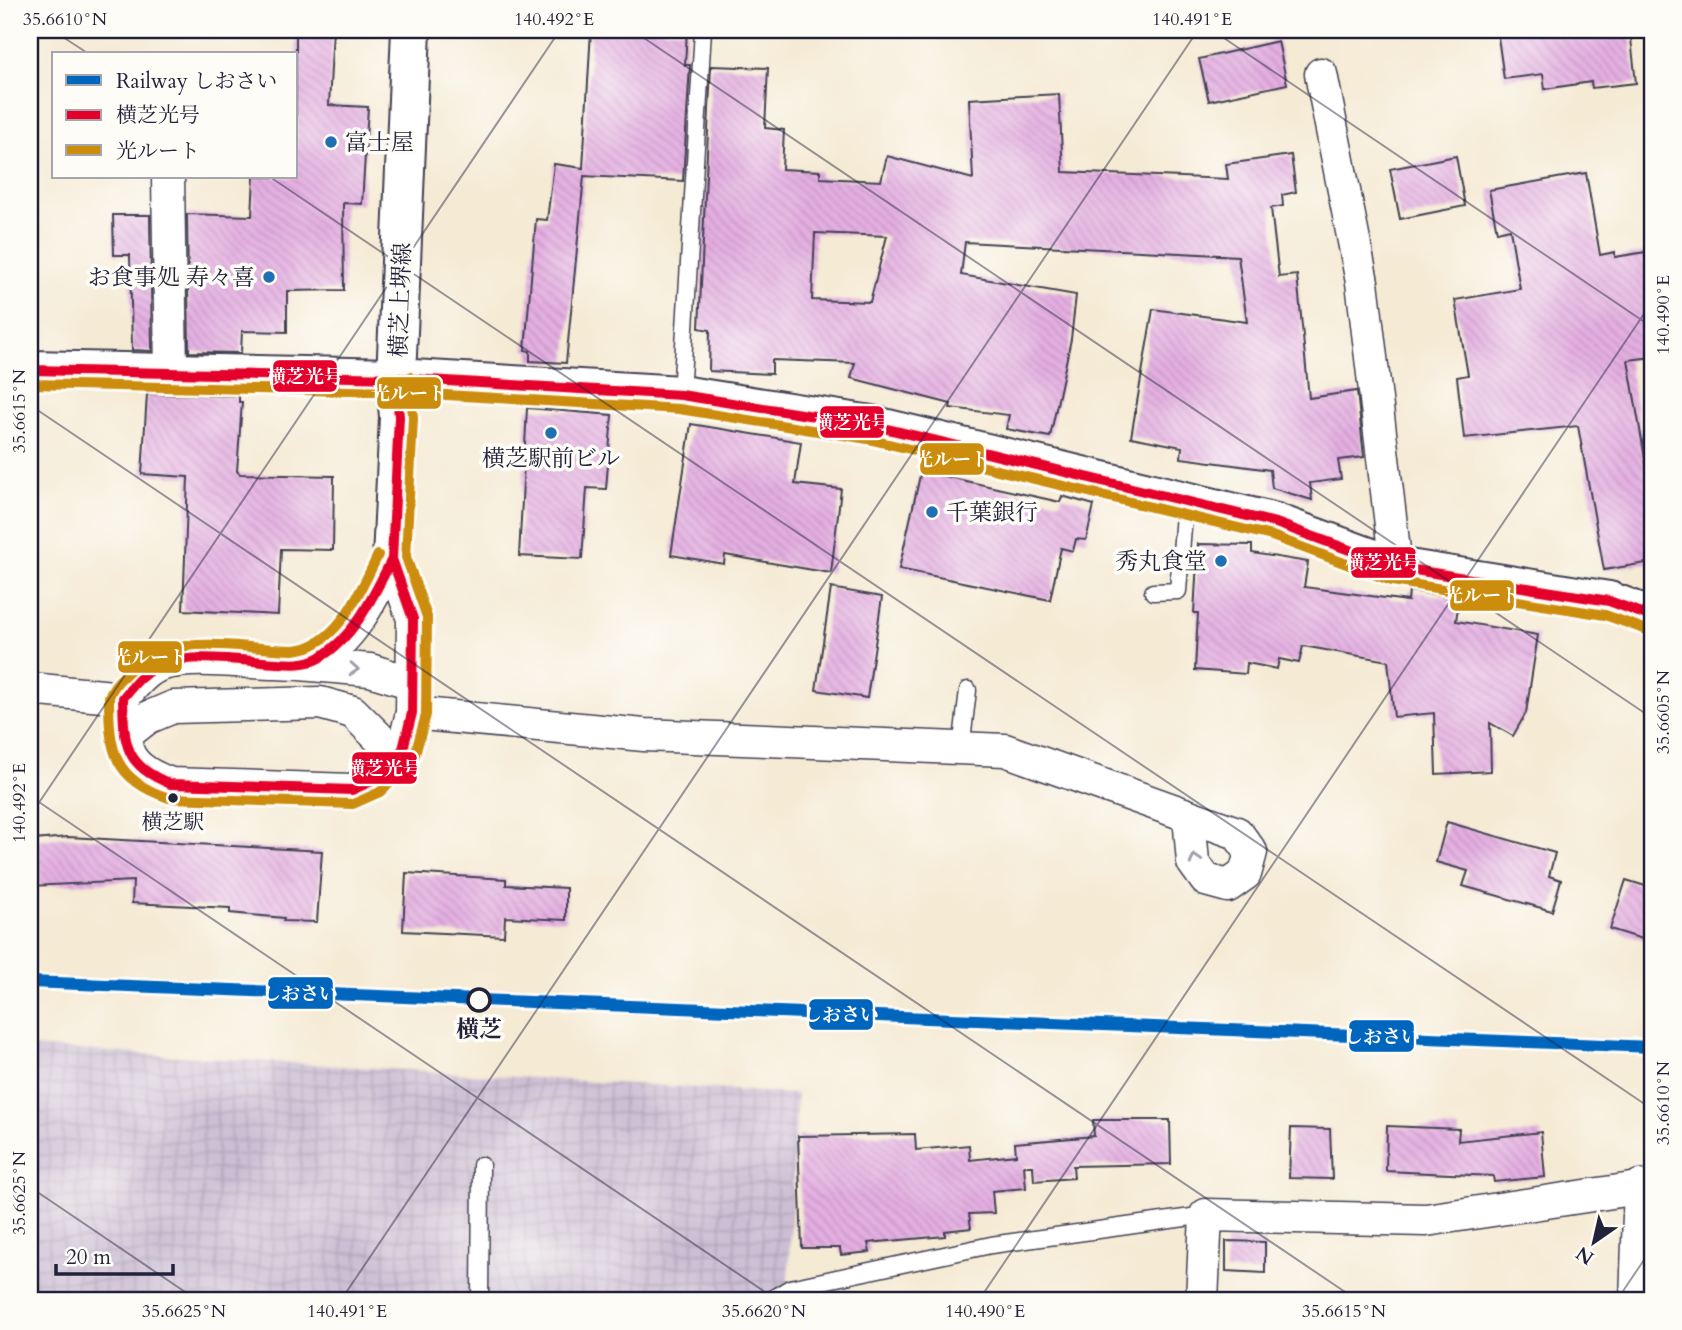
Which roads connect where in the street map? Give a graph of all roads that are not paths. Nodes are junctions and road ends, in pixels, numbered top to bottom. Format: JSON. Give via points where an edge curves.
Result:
{"nodes":[{"id":1,"x":411,"y":30,"type":"edge"},
{"id":2,"x":703,"y":30,"type":"edge"},
{"id":3,"x":1321,"y":74,"type":"dead end"},
{"id":4,"x":168,"y":178,"type":"edge"},
{"id":5,"x":30,"y":370,"type":"edge"},
{"id":6,"x":171,"y":373,"type":"junction"},
{"id":7,"x":396,"y":378,"type":"junction"},
{"id":8,"x":681,"y":395,"type":"junction"},
{"id":9,"x":1185,"y":501,"type":"junction"},
{"id":10,"x":392,"y":559,"type":"junction"},
{"id":11,"x":1396,"y":567,"type":"junction"},
{"id":12,"x":1153,"y":592,"type":"dead end"},
{"id":13,"x":1652,"y":617,"type":"edge"},
{"id":14,"x":294,"y":664,"type":"junction"},
{"id":15,"x":30,"y":689,"type":"edge"},
{"id":16,"x":968,"y":690,"type":"dead end"},
{"id":17,"x":123,"y":698,"type":"junction"},
{"id":18,"x":412,"y":698,"type":"junction"},
{"id":19,"x":124,"y":737,"type":"junction"},
{"id":20,"x":961,"y":749,"type":"junction"},
{"id":21,"x":397,"y":756,"type":"junction"},
{"id":22,"x":1189,"y":817,"type":"dead end"},
{"id":23,"x":481,"y":1165,"type":"dead end"},
{"id":24,"x":1646,"y":1186,"type":"edge"},
{"id":25,"x":1206,"y":1215,"type":"junction"},
{"id":26,"x":480,"y":1300,"type":"edge"},
{"id":27,"x":770,"y":1300,"type":"edge"},
{"id":28,"x":1202,"y":1300,"type":"edge"},
{"id":29,"x":1636,"y":1300,"type":"edge"}],
"edges":[{"from":1,"to":7,"type":"main road","name":"横芝上堺線"},
{"from":2,"to":8,"type":"lane"},
{"from":3,"to":11,"type":"street","via":[[1362,282]]},
{"from":4,"to":6,"type":"street"},
{"from":5,"to":6,"type":"main road"},
{"from":6,"to":7,"type":"main road"},
{"from":7,"to":8,"type":"main road","name":"横芝上堺線"},
{"from":7,"to":10,"type":"main road","via":[[399,417]]},
{"from":8,"to":9,"type":"main road","name":"横芝上堺線","via":[[872,425]]},
{"from":9,"to":11,"type":"main road","name":"横芝上堺線","via":[[1276,523]]},
{"from":9,"to":12,"type":"lane","via":[[1178,591]]},
{"from":10,"to":14,"type":"street","via":[[362,613],[338,643],[317,659]]},
{"from":10,"to":18,"type":"street","via":[[413,619]]},
{"from":11,"to":13,"type":"main road","name":"横芝上堺線","via":[[1609,601]]},
{"from":14,"to":17,"type":"street","via":[[162,664],[143,675]]},
{"from":14,"to":18,"type":"street","one_way":true,"via":[[370,670]]},
{"from":15,"to":17,"type":"street"},
{"from":16,"to":20,"type":"lane"},
{"from":17,"to":19,"type":"street"},
{"from":18,"to":20,"type":"street","via":[[644,734]]},
{"from":18,"to":21,"type":"street","via":[[403,749]]},
{"from":19,"to":21,"type":"street","via":[[147,718],[173,707],[320,703],[353,712]]},
{"from":19,"to":21,"type":"street","via":[[132,762],[150,776],[171,783],[352,790],[372,781]]},
{"from":20,"to":22,"type":"street","via":[[1005,750]]},
{"from":23,"to":26,"type":"lane"},
{"from":24,"to":25,"type":"street","via":[[1426,1220]]},
{"from":24,"to":29,"type":"street"},
{"from":25,"to":27,"type":"lane","via":[[991,1245],[790,1288]]},
{"from":25,"to":28,"type":"street"}]}
